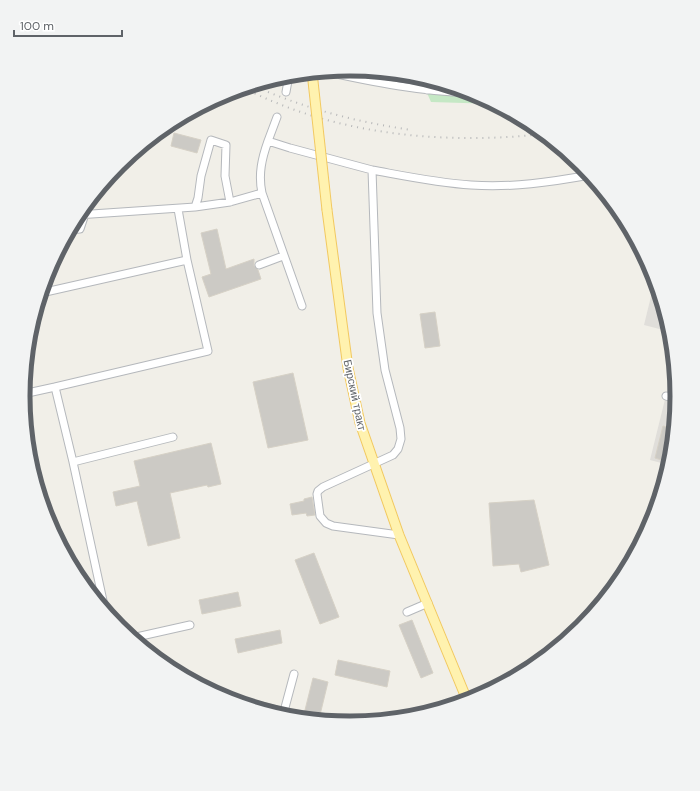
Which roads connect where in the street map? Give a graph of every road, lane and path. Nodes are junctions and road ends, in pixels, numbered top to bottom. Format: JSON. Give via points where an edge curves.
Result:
{"nodes":[{"id":1,"x":348,"y":76,"type":"edge"},
{"id":2,"x":313,"y":78,"type":"edge"},
{"id":3,"x":288,"y":82,"type":"edge"},
{"id":4,"x":425,"y":84,"type":"edge"},
{"id":5,"x":427,"y":85,"type":"edge"},
{"id":6,"x":427,"y":90,"type":"junction"},
{"id":7,"x":286,"y":92,"type":"dead end"},
{"id":8,"x":452,"y":92,"type":"edge"},
{"id":9,"x":277,"y":117,"type":"dead end"},
{"id":10,"x":268,"y":141,"type":"junction"},
{"id":11,"x":372,"y":170,"type":"junction"},
{"id":12,"x":583,"y":176,"type":"edge"},
{"id":13,"x":262,"y":193,"type":"junction"},
{"id":14,"x":230,"y":202,"type":"junction"},
{"id":15,"x":195,"y":207,"type":"junction"},
{"id":16,"x":178,"y":209,"type":"junction"},
{"id":17,"x":86,"y":215,"type":"edge"},
{"id":18,"x":283,"y":256,"type":"junction"},
{"id":19,"x":187,"y":260,"type":"junction"},
{"id":20,"x":259,"y":265,"type":"dead end"},
{"id":21,"x":48,"y":292,"type":"edge"},
{"id":22,"x":302,"y":306,"type":"dead end"},
{"id":23,"x":55,"y":387,"type":"junction"},
{"id":24,"x":30,"y":392,"type":"edge"},
{"id":25,"x":666,"y":396,"type":"dead end"},
{"id":26,"x":670,"y":397,"type":"edge"},
{"id":27,"x":173,"y":437,"type":"dead end"},
{"id":28,"x":72,"y":462,"type":"junction"},
{"id":29,"x":373,"y":463,"type":"junction"},
{"id":30,"x":399,"y":534,"type":"junction"},
{"id":31,"x":102,"y":598,"type":"edge"},
{"id":32,"x":428,"y":604,"type":"junction"},
{"id":33,"x":408,"y":612,"type":"dead end"},
{"id":34,"x":190,"y":625,"type":"dead end"},
{"id":35,"x":139,"y":636,"type":"edge"},
{"id":36,"x":294,"y":674,"type":"dead end"},
{"id":37,"x":465,"y":694,"type":"edge"},
{"id":38,"x":285,"y":708,"type":"edge"}],
"edges":[{"from":1,"to":6,"type":"street"},
{"from":2,"to":29,"type":"main road","name":"Бирский тракт","bridge":true,"via":[[348,368],[360,424]]},
{"from":3,"to":7,"type":"street"},
{"from":4,"to":6,"type":"street"},
{"from":5,"to":6,"type":"street"},
{"from":6,"to":8,"type":"street"},
{"from":9,"to":10,"type":"street"},
{"from":10,"to":11,"type":"street"},
{"from":10,"to":13,"type":"street","via":[[260,169],[259,182]]},
{"from":11,"to":12,"type":"street","via":[[438,182],[506,186]]},
{"from":11,"to":29,"type":"street","via":[[377,313],[385,370],[401,439],[393,455]]},
{"from":13,"to":14,"type":"street"},
{"from":13,"to":18,"type":"street"},
{"from":14,"to":15,"type":"street"},
{"from":14,"to":15,"type":"street","via":[[225,176],[226,145],[210,140]]},
{"from":15,"to":16,"type":"street"},
{"from":16,"to":17,"type":"street"},
{"from":16,"to":19,"type":"street"},
{"from":18,"to":20,"type":"street"},
{"from":18,"to":22,"type":"street"},
{"from":19,"to":21,"type":"street"},
{"from":19,"to":23,"type":"street","via":[[208,351]]},
{"from":23,"to":24,"type":"street"},
{"from":23,"to":28,"type":"street"},
{"from":25,"to":26,"type":"street"},
{"from":27,"to":28,"type":"street"},
{"from":28,"to":31,"type":"street"},
{"from":29,"to":30,"type":"main road","name":"Бирский тракт"},
{"from":29,"to":30,"type":"street","via":[[318,490],[320,516],[326,523],[334,526]]},
{"from":30,"to":32,"type":"main road","name":"Бирский тракт"},
{"from":32,"to":33,"type":"street"},
{"from":32,"to":37,"type":"main road","name":"Бирский тракт"},
{"from":34,"to":35,"type":"street"},
{"from":36,"to":38,"type":"street"}]}
